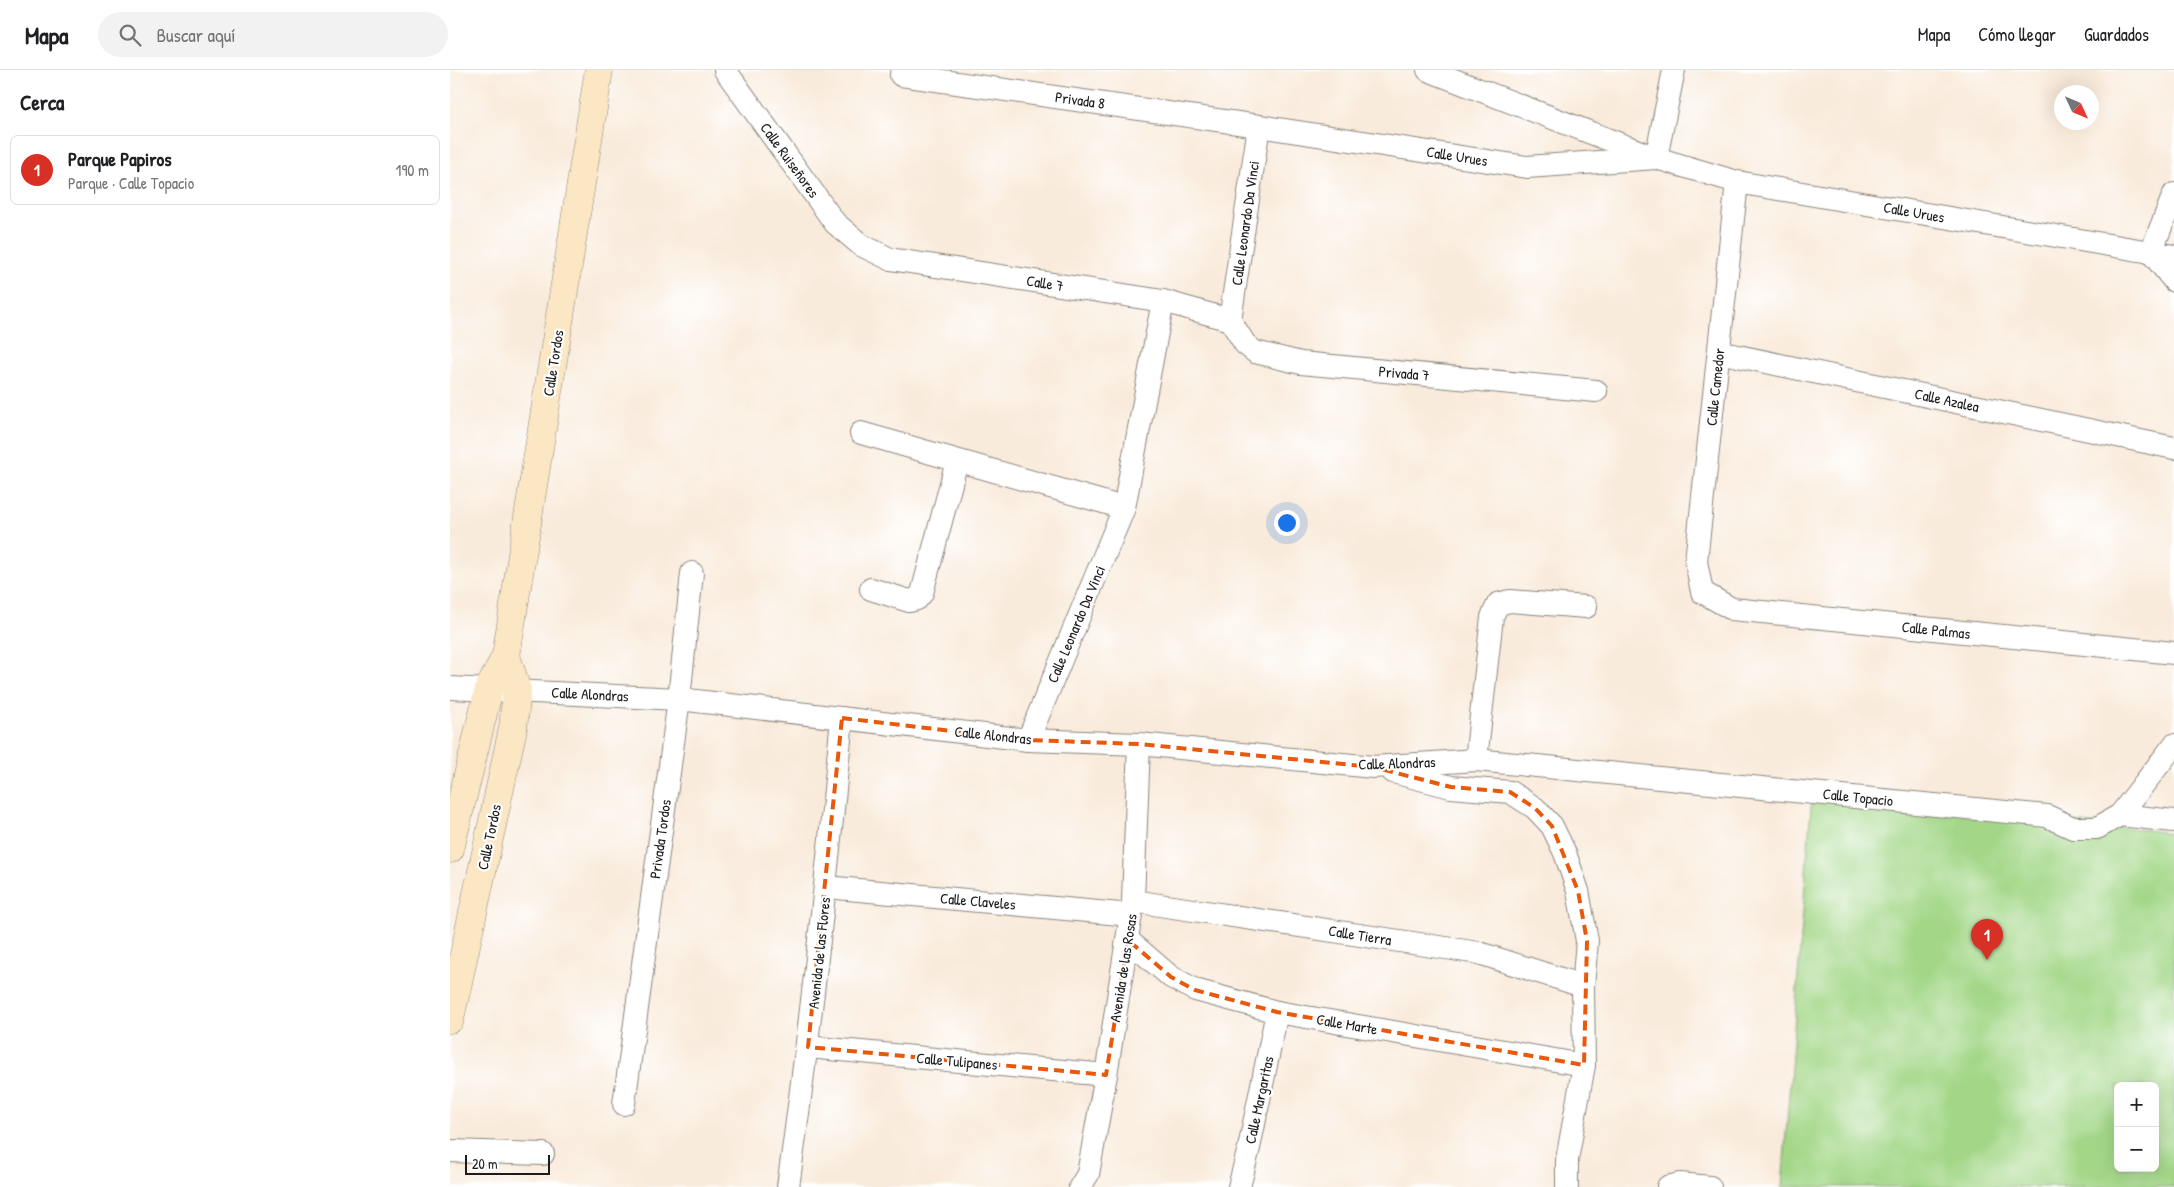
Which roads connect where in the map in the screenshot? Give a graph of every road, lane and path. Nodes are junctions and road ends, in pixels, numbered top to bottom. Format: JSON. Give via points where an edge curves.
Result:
{"nodes":[{"id":1,"x":599,"y":70,"type":"edge"},
{"id":2,"x":725,"y":70,"type":"edge"},
{"id":3,"x":1428,"y":70,"type":"edge"},
{"id":4,"x":1674,"y":70,"type":"edge"},
{"id":5,"x":902,"y":75,"type":"dead end"},
{"id":6,"x":1259,"y":126,"type":"junction"},
{"id":7,"x":1656,"y":158,"type":"junction"},
{"id":8,"x":1737,"y":182,"type":"junction"},
{"id":9,"x":2174,"y":194,"type":"edge"},
{"id":10,"x":860,"y":245,"type":"joint"},
{"id":11,"x":2151,"y":252,"type":"junction"},
{"id":12,"x":2174,"y":256,"type":"edge"},
{"id":13,"x":2174,"y":282,"type":"edge"},
{"id":14,"x":1163,"y":301,"type":"junction"},
{"id":15,"x":1230,"y":320,"type":"junction"},
{"id":16,"x":1720,"y":352,"type":"junction"},
{"id":17,"x":1596,"y":391,"type":"dead end"},
{"id":18,"x":861,"y":433,"type":"dead end"},
{"id":19,"x":2174,"y":448,"type":"edge"},
{"id":20,"x":957,"y":461,"type":"junction"},
{"id":21,"x":1124,"y":508,"type":"junction"},
{"id":22,"x":692,"y":573,"type":"dead end"},
{"id":23,"x":870,"y":589,"type":"dead end"},
{"id":24,"x":1702,"y":592,"type":"joint"},
{"id":25,"x":1586,"y":607,"type":"dead end"},
{"id":26,"x":2174,"y":653,"type":"edge"},
{"id":27,"x":506,"y":656,"type":"junction"},
{"id":28,"x":450,"y":688,"type":"edge"},
{"id":29,"x":489,"y":689,"type":"junction"},
{"id":30,"x":517,"y":690,"type":"junction"},
{"id":31,"x":679,"y":699,"type":"junction"},
{"id":32,"x":842,"y":718,"type":"junction"},
{"id":33,"x":1028,"y":740,"type":"junction"},
{"id":34,"x":1140,"y":744,"type":"junction"},
{"id":35,"x":2174,"y":745,"type":"edge"},
{"id":36,"x":1476,"y":760,"type":"junction"},
{"id":37,"x":1537,"y":765,"type":"joint"},
{"id":38,"x":1373,"y":766,"type":"junction"},
{"id":39,"x":2120,"y":815,"type":"junction"},
{"id":40,"x":2174,"y":821,"type":"edge"},
{"id":41,"x":450,"y":849,"type":"edge"},
{"id":42,"x":826,"y":887,"type":"junction"},
{"id":43,"x":1132,"y":908,"type":"junction"},
{"id":44,"x":1128,"y":940,"type":"junction"},
{"id":45,"x":1583,"y":986,"type":"junction"},
{"id":46,"x":1277,"y":1012,"type":"junction"},
{"id":47,"x":450,"y":1019,"type":"edge"},
{"id":48,"x":808,"y":1047,"type":"junction"},
{"id":49,"x":1584,"y":1065,"type":"junction"},
{"id":50,"x":1106,"y":1075,"type":"junction"},
{"id":51,"x":624,"y":1104,"type":"dead end"},
{"id":52,"x":450,"y":1151,"type":"edge"},
{"id":53,"x":543,"y":1154,"type":"dead end"},
{"id":54,"x":788,"y":1187,"type":"edge"},
{"id":55,"x":1080,"y":1187,"type":"edge"},
{"id":56,"x":1239,"y":1187,"type":"edge"},
{"id":57,"x":1567,"y":1187,"type":"edge"},
{"id":58,"x":1668,"y":1187,"type":"edge"},
{"id":59,"x":1710,"y":1187,"type":"edge"}],
"edges":[{"from":1,"to":27,"type":"street","name":"Calle Tordos"},
{"from":2,"to":10,"type":"street","name":"Calle Ruiseñores","via":[[835,222]]},
{"from":3,"to":7,"type":"street","name":"Calle Urues"},
{"from":4,"to":7,"type":"street"},
{"from":5,"to":6,"type":"street","name":"Privada 8"},
{"from":6,"to":7,"type":"street","name":"Calle Urues","via":[[1527,167]]},
{"from":6,"to":15,"type":"street","name":"Calle Leonardo Da Vinci"},
{"from":7,"to":8,"type":"street","name":"Calle Urues"},
{"from":8,"to":11,"type":"street","name":"Calle Urues"},
{"from":8,"to":16,"type":"street","name":"Calle Camedor"},
{"from":9,"to":11,"type":"street"},
{"from":10,"to":14,"type":"street","name":"Calle 7","via":[[890,258]]},
{"from":11,"to":12,"type":"street","name":"Calle Urues"},
{"from":11,"to":13,"type":"street"},
{"from":14,"to":15,"type":"street","name":"Calle 7"},
{"from":14,"to":21,"type":"street","name":"Calle Leonardo Da Vinci"},
{"from":15,"to":17,"type":"street","name":"Privada 7","via":[[1245,344],[1255,352],[1301,363]]},
{"from":16,"to":19,"type":"street","name":"Calle Azalea"},
{"from":16,"to":24,"type":"street","name":"Calle Camedor","via":[[1696,561]]},
{"from":18,"to":20,"type":"street"},
{"from":20,"to":21,"type":"street"},
{"from":20,"to":23,"type":"street","via":[[922,592],[917,599],[909,601]]},
{"from":21,"to":33,"type":"street","name":"Calle Leonardo Da Vinci"},
{"from":22,"to":31,"type":"street","name":"Privada Tordos"},
{"from":24,"to":26,"type":"street","name":"Calle Palmas","via":[[1732,609]]},
{"from":25,"to":36,"type":"street","via":[[1510,601],[1498,604],[1492,617]]},
{"from":27,"to":29,"type":"street","name":"Calle Tordos"},
{"from":27,"to":30,"type":"street","name":"Calle Tordos"},
{"from":28,"to":29,"type":"street","name":"Calle Alondras"},
{"from":29,"to":30,"type":"street","name":"Calle Alondras"},
{"from":29,"to":41,"type":"street","name":"Calle Tordos"},
{"from":30,"to":31,"type":"street","name":"Calle Alondras"},
{"from":30,"to":47,"type":"street","name":"Calle Tordos","via":[[513,728]]},
{"from":31,"to":32,"type":"street","name":"Calle Alondras"},
{"from":31,"to":51,"type":"street","name":"Privada Tordos"},
{"from":32,"to":33,"type":"street","name":"Calle Alondras"},
{"from":32,"to":42,"type":"street","name":"Avenida de las Flores"},
{"from":33,"to":34,"type":"street","name":"Calle Alondras"},
{"from":34,"to":38,"type":"street","name":"Calle Alondras"},
{"from":34,"to":43,"type":"street","name":"Avenida de las Rosas"},
{"from":35,"to":39,"type":"street"},
{"from":36,"to":37,"type":"street","name":"Calle Alondras"},
{"from":36,"to":38,"type":"street","name":"Calle Alondras"},
{"from":37,"to":39,"type":"street","name":"Calle Topacio","via":[[2047,816],[2073,828],[2097,828]]},
{"from":38,"to":45,"type":"street","via":[[1451,787],[1510,792],[1535,808],[1552,826],[1578,891],[1587,941]]},
{"from":39,"to":40,"type":"street"},
{"from":42,"to":43,"type":"street","name":"Calle Claveles"},
{"from":42,"to":48,"type":"street","name":"Avenida de las Flores"},
{"from":43,"to":44,"type":"street","name":"Avenida de las Rosas"},
{"from":43,"to":45,"type":"street","name":"Calle Tierra","via":[[1479,953]]},
{"from":44,"to":46,"type":"street","name":"Calle Marte","via":[[1171,977],[1195,990]]},
{"from":44,"to":50,"type":"street","name":"Avenida de las Rosas"},
{"from":45,"to":49,"type":"street"},
{"from":46,"to":49,"type":"street","name":"Calle Marte"},
{"from":46,"to":56,"type":"street","name":"Calle Margaritas"},
{"from":48,"to":50,"type":"street","name":"Calle Tulipanes"},
{"from":48,"to":54,"type":"street","name":"Avenida de las Flores"},
{"from":49,"to":57,"type":"street","via":[[1567,1160]]},
{"from":50,"to":55,"type":"street","name":"Avenida de las Rosas","via":[[1088,1174]]},
{"from":52,"to":53,"type":"street"},
{"from":58,"to":59,"type":"street","via":[[1680,1184]]}]}
